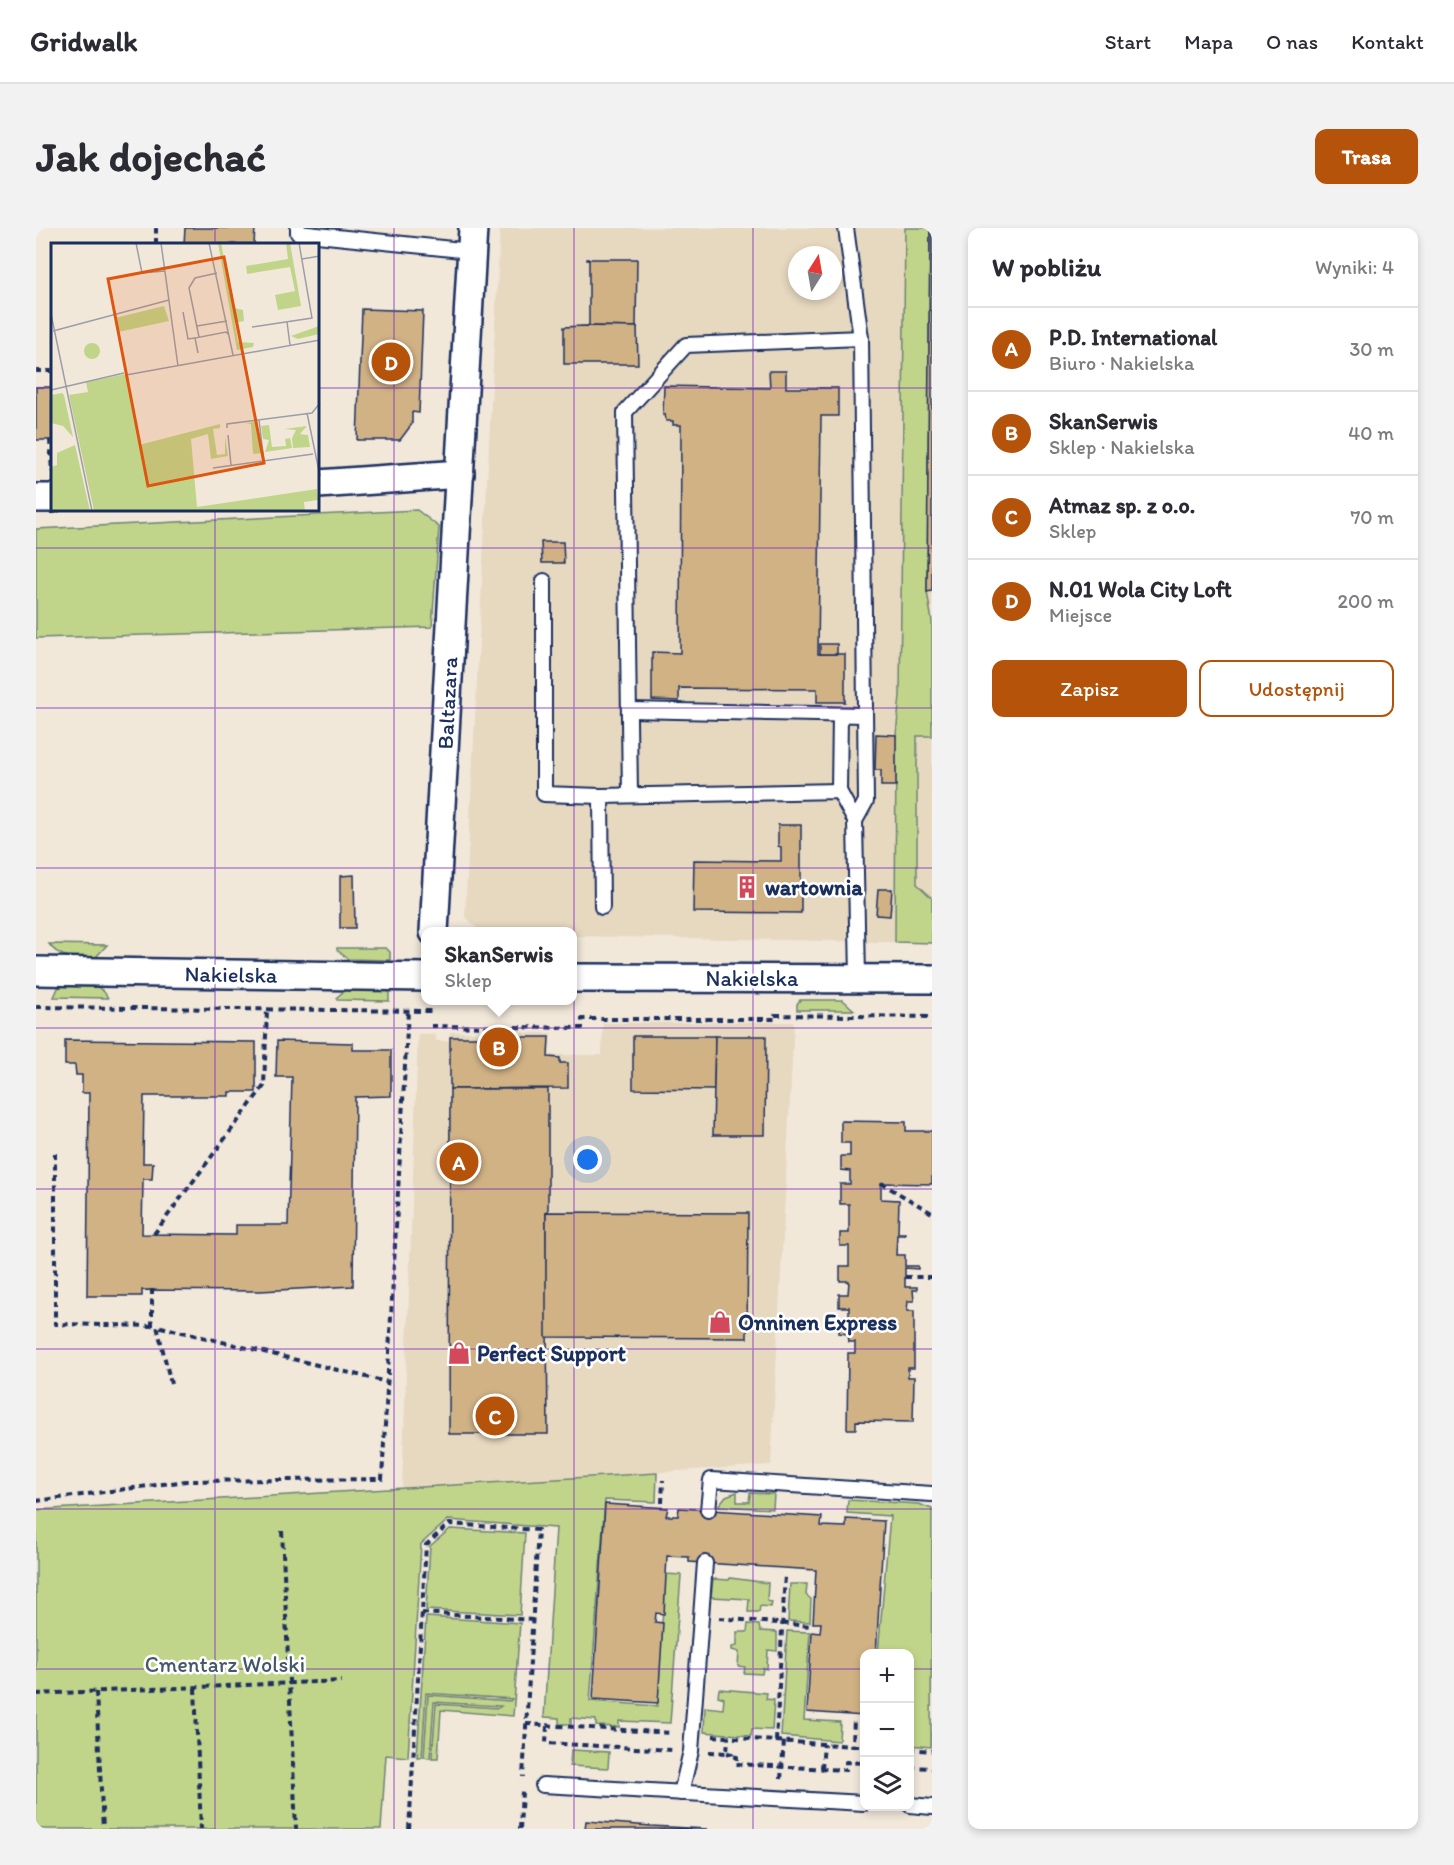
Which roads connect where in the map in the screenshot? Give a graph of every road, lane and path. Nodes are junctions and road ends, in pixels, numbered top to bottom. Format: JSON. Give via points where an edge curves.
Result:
{"nodes":[{"id":1,"x":298,"y":228,"type":"edge"},
{"id":2,"x":846,"y":228,"type":"edge"},
{"id":3,"x":472,"y":240,"type":"edge"},
{"id":4,"x":861,"y":338,"type":"junction"},
{"id":5,"x":50,"y":440,"type":"dead end"},
{"id":6,"x":51,"y":456,"type":"edge"},
{"id":7,"x":460,"y":474,"type":"junction"},
{"id":8,"x":320,"y":484,"type":"edge"},
{"id":9,"x":544,"y":581,"type":"dead end"},
{"id":10,"x":630,"y":710,"type":"junction"},
{"id":11,"x":840,"y":715,"type":"junction"},
{"id":12,"x":865,"y":715,"type":"junction"},
{"id":13,"x":839,"y":791,"type":"junction"},
{"id":14,"x":630,"y":795,"type":"junction"},
{"id":15,"x":601,"y":796,"type":"junction"},
{"id":16,"x":855,"y":821,"type":"junction"},
{"id":17,"x":602,"y":907,"type":"dead end"},
{"id":18,"x":434,"y":927,"type":"edge"},
{"id":19,"x":36,"y":971,"type":"edge"},
{"id":20,"x":421,"y":977,"type":"edge"},
{"id":21,"x":577,"y":978,"type":"edge"},
{"id":22,"x":858,"y":978,"type":"junction"},
{"id":23,"x":932,"y":979,"type":"edge"},
{"id":24,"x":36,"y":1007,"type":"edge"},
{"id":25,"x":267,"y":1010,"type":"junction"},
{"id":26,"x":408,"y":1011,"type":"junction"},
{"id":27,"x":431,"y":1011,"type":"dead end"},
{"id":28,"x":932,"y":1017,"type":"edge"},
{"id":29,"x":431,"y":1026,"type":"dead end"},
{"id":30,"x":55,"y":1153,"type":"dead end"},
{"id":31,"x":881,"y":1183,"type":"dead end"},
{"id":32,"x":932,"y":1213,"type":"edge"},
{"id":33,"x":154,"y":1234,"type":"dead end"},
{"id":34,"x":905,"y":1277,"type":"dead end"},
{"id":35,"x":932,"y":1277,"type":"edge"},
{"id":36,"x":152,"y":1289,"type":"dead end"},
{"id":37,"x":155,"y":1326,"type":"junction"},
{"id":38,"x":387,"y":1382,"type":"junction"},
{"id":39,"x":171,"y":1384,"type":"dead end"},
{"id":40,"x":663,"y":1480,"type":"dead end"},
{"id":41,"x":932,"y":1494,"type":"edge"},
{"id":42,"x":36,"y":1500,"type":"edge"},
{"id":43,"x":662,"y":1503,"type":"dead end"},
{"id":44,"x":708,"y":1510,"type":"dead end"},
{"id":45,"x":282,"y":1531,"type":"dead end"},
{"id":46,"x":705,"y":1563,"type":"dead end"},
{"id":47,"x":785,"y":1574,"type":"dead end"},
{"id":48,"x":422,"y":1613,"type":"junction"},
{"id":49,"x":701,"y":1616,"type":"junction"},
{"id":50,"x":532,"y":1620,"type":"junction"},
{"id":51,"x":784,"y":1623,"type":"junction"},
{"id":52,"x":811,"y":1626,"type":"dead end"},
{"id":53,"x":341,"y":1681,"type":"dead end"},
{"id":54,"x":289,"y":1683,"type":"junction"},
{"id":55,"x":195,"y":1688,"type":"junction"},
{"id":56,"x":96,"y":1692,"type":"junction"},
{"id":57,"x":36,"y":1695,"type":"edge"},
{"id":58,"x":854,"y":1719,"type":"dead end"},
{"id":59,"x":526,"y":1724,"type":"junction"},
{"id":60,"x":728,"y":1737,"type":"dead end"},
{"id":61,"x":776,"y":1741,"type":"dead end"},
{"id":62,"x":784,"y":1741,"type":"junction"},
{"id":63,"x":824,"y":1744,"type":"junction"},
{"id":64,"x":853,"y":1746,"type":"junction"},
{"id":65,"x":860,"y":1746,"type":"edge"},
{"id":66,"x":914,"y":1749,"type":"edge"},
{"id":67,"x":691,"y":1751,"type":"junction"},
{"id":68,"x":932,"y":1751,"type":"edge"},
{"id":69,"x":727,"y":1754,"type":"junction"},
{"id":70,"x":860,"y":1763,"type":"edge"},
{"id":71,"x":782,"y":1766,"type":"junction"},
{"id":72,"x":914,"y":1767,"type":"edge"},
{"id":73,"x":822,"y":1768,"type":"junction"},
{"id":74,"x":932,"y":1768,"type":"edge"},
{"id":75,"x":543,"y":1785,"type":"dead end"},
{"id":76,"x":681,"y":1793,"type":"junction"},
{"id":77,"x":780,"y":1797,"type":"junction"},
{"id":78,"x":860,"y":1803,"type":"edge"},
{"id":79,"x":914,"y":1805,"type":"edge"},
{"id":80,"x":932,"y":1807,"type":"edge"},
{"id":81,"x":103,"y":1829,"type":"edge"},
{"id":82,"x":201,"y":1829,"type":"edge"},
{"id":83,"x":296,"y":1829,"type":"edge"},
{"id":84,"x":409,"y":1829,"type":"edge"},
{"id":85,"x":520,"y":1829,"type":"edge"}],
"edges":[{"from":1,"to":3,"type":"lane","via":[[298,233]]},
{"from":2,"to":4,"type":"lane"},
{"from":3,"to":7,"type":"street","name":"Baltazara"},
{"from":4,"to":10,"type":"lane","via":[[686,345],[625,412]]},
{"from":4,"to":12,"type":"lane"},
{"from":5,"to":6,"type":"path"},
{"from":7,"to":8,"type":"street"},
{"from":7,"to":18,"type":"street","name":"Baltazara"},
{"from":9,"to":15,"type":"lane","via":[[544,794]]},
{"from":10,"to":11,"type":"lane"},
{"from":10,"to":14,"type":"lane"},
{"from":11,"to":12,"type":"lane"},
{"from":11,"to":13,"type":"lane"},
{"from":12,"to":16,"type":"lane","via":[[866,801]]},
{"from":13,"to":14,"type":"lane"},
{"from":13,"to":16,"type":"lane"},
{"from":14,"to":15,"type":"lane"},
{"from":15,"to":17,"type":"lane"},
{"from":16,"to":22,"type":"lane"},
{"from":19,"to":20,"type":"street","name":"Nakielska"},
{"from":21,"to":22,"type":"street","name":"Nakielska"},
{"from":22,"to":23,"type":"street","name":"Nakielska"},
{"from":24,"to":25,"type":"path"},
{"from":25,"to":26,"type":"path"},
{"from":25,"to":33,"type":"path","via":[[264,1086]]},
{"from":26,"to":27,"type":"path"},
{"from":26,"to":38,"type":"path"},
{"from":28,"to":29,"type":"path","via":[[775,1015],[775,1019],[582,1019],[582,1028]]},
{"from":30,"to":37,"type":"path","via":[[55,1324]]},
{"from":31,"to":32,"type":"path"},
{"from":34,"to":35,"type":"path"},
{"from":36,"to":37,"type":"path"},
{"from":37,"to":38,"type":"path"},
{"from":37,"to":39,"type":"path"},
{"from":38,"to":42,"type":"path","via":[[382,1479],[186,1481]]},
{"from":40,"to":43,"type":"path"},
{"from":41,"to":44,"type":"lane","via":[[711,1480]]},
{"from":45,"to":54,"type":"path"},
{"from":46,"to":49,"type":"lane"},
{"from":47,"to":51,"type":"path"},
{"from":48,"to":50,"type":"path"},
{"from":48,"to":50,"type":"path","via":[[426,1545],[449,1524],[538,1530]]},
{"from":48,"to":84,"type":"path"},
{"from":49,"to":51,"type":"path"},
{"from":49,"to":67,"type":"lane"},
{"from":50,"to":59,"type":"path"},
{"from":51,"to":52,"type":"path"},
{"from":53,"to":54,"type":"path"},
{"from":54,"to":55,"type":"path"},
{"from":54,"to":83,"type":"path"},
{"from":55,"to":56,"type":"path"},
{"from":55,"to":82,"type":"path"},
{"from":56,"to":57,"type":"path"},
{"from":56,"to":81,"type":"path"},
{"from":58,"to":64,"type":"path"},
{"from":59,"to":67,"type":"path","via":[[546,1726],[546,1743]]},
{"from":59,"to":85,"type":"path"},
{"from":60,"to":69,"type":"path"},
{"from":61,"to":62,"type":"path"},
{"from":62,"to":63,"type":"path"},
{"from":62,"to":71,"type":"path"},
{"from":63,"to":64,"type":"path"},
{"from":63,"to":73,"type":"path"},
{"from":64,"to":65,"type":"path"},
{"from":66,"to":68,"type":"path"},
{"from":67,"to":69,"type":"path"},
{"from":67,"to":76,"type":"lane"},
{"from":69,"to":71,"type":"path","via":[[737,1757],[736,1764]]},
{"from":70,"to":73,"type":"path","via":[[846,1762],[846,1770]]},
{"from":71,"to":73,"type":"path"},
{"from":71,"to":77,"type":"path"},
{"from":72,"to":74,"type":"path"},
{"from":75,"to":76,"type":"lane"},
{"from":76,"to":77,"type":"lane"},
{"from":77,"to":78,"type":"lane"},
{"from":79,"to":80,"type":"lane"}]}
